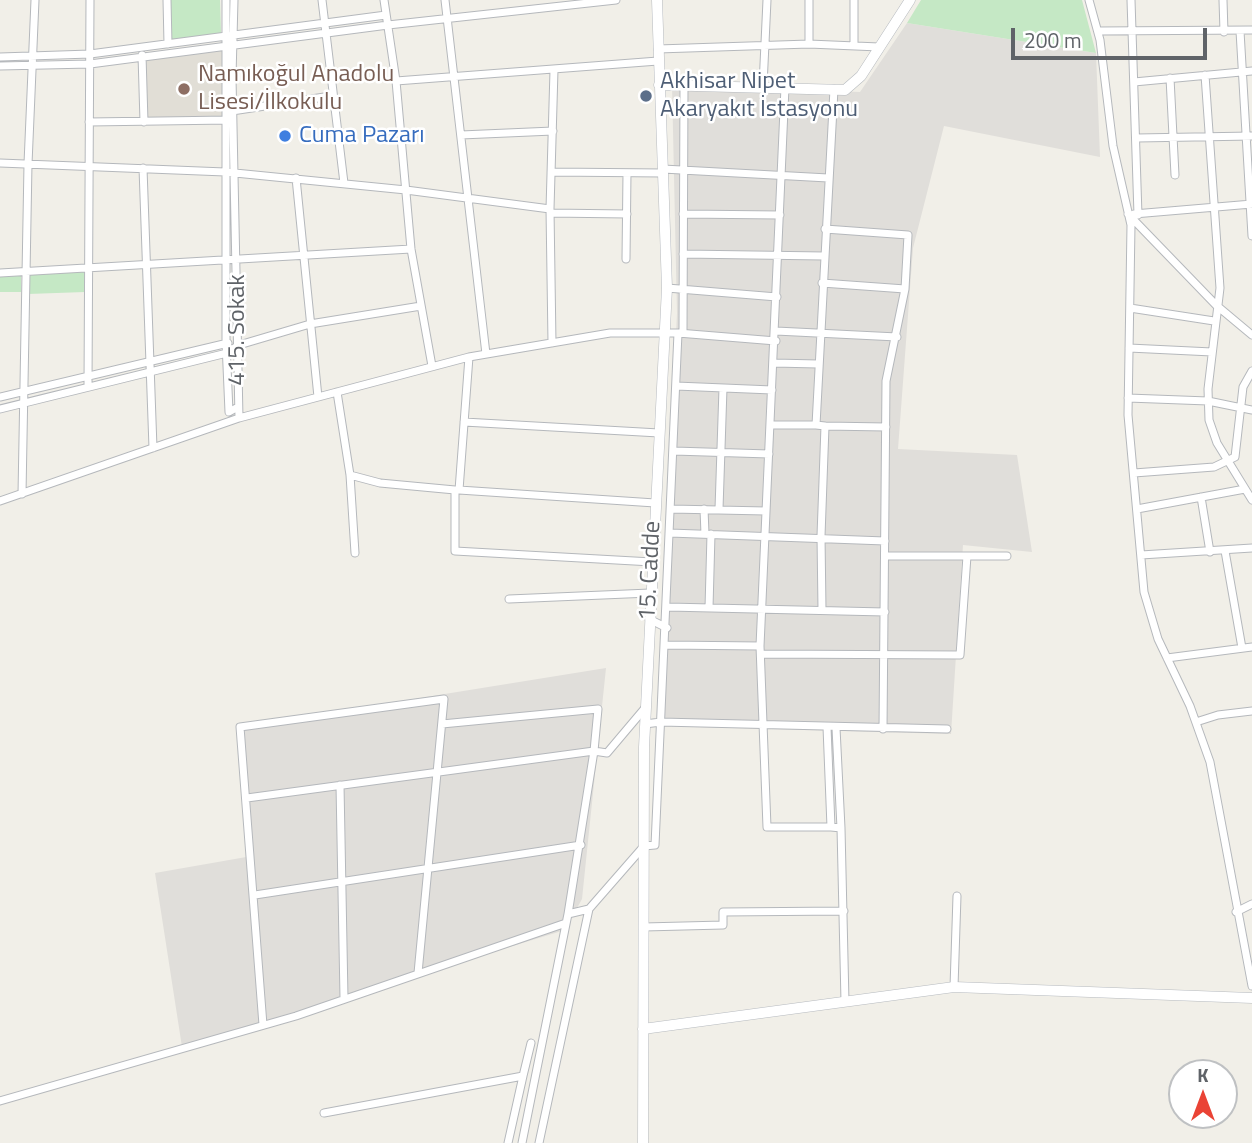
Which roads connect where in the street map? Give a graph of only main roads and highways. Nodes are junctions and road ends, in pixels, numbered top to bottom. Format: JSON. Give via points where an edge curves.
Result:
{"nodes":[{"id":1,"x":657,"y":0,"type":"edge"},
{"id":2,"x":910,"y":0,"type":"edge"},
{"id":3,"x":659,"y":85,"type":"junction"},
{"id":4,"x":1252,"y":998,"type":"edge"},
{"id":5,"x":643,"y":1029,"type":"junction"},
{"id":6,"x":643,"y":1143,"type":"edge"}],
"edges":[{"from":1,"to":3,"type":"main road","name":"15. Cadde"},
{"from":2,"to":3,"type":"main road","via":[[861,76],[845,90]]},
{"from":3,"to":5,"type":"main road","name":"15. Cadde","via":[[667,288],[645,724]]},
{"from":4,"to":5,"type":"main road","via":[[954,987]]},
{"from":5,"to":6,"type":"main road","name":"15. Cadde"}]}
